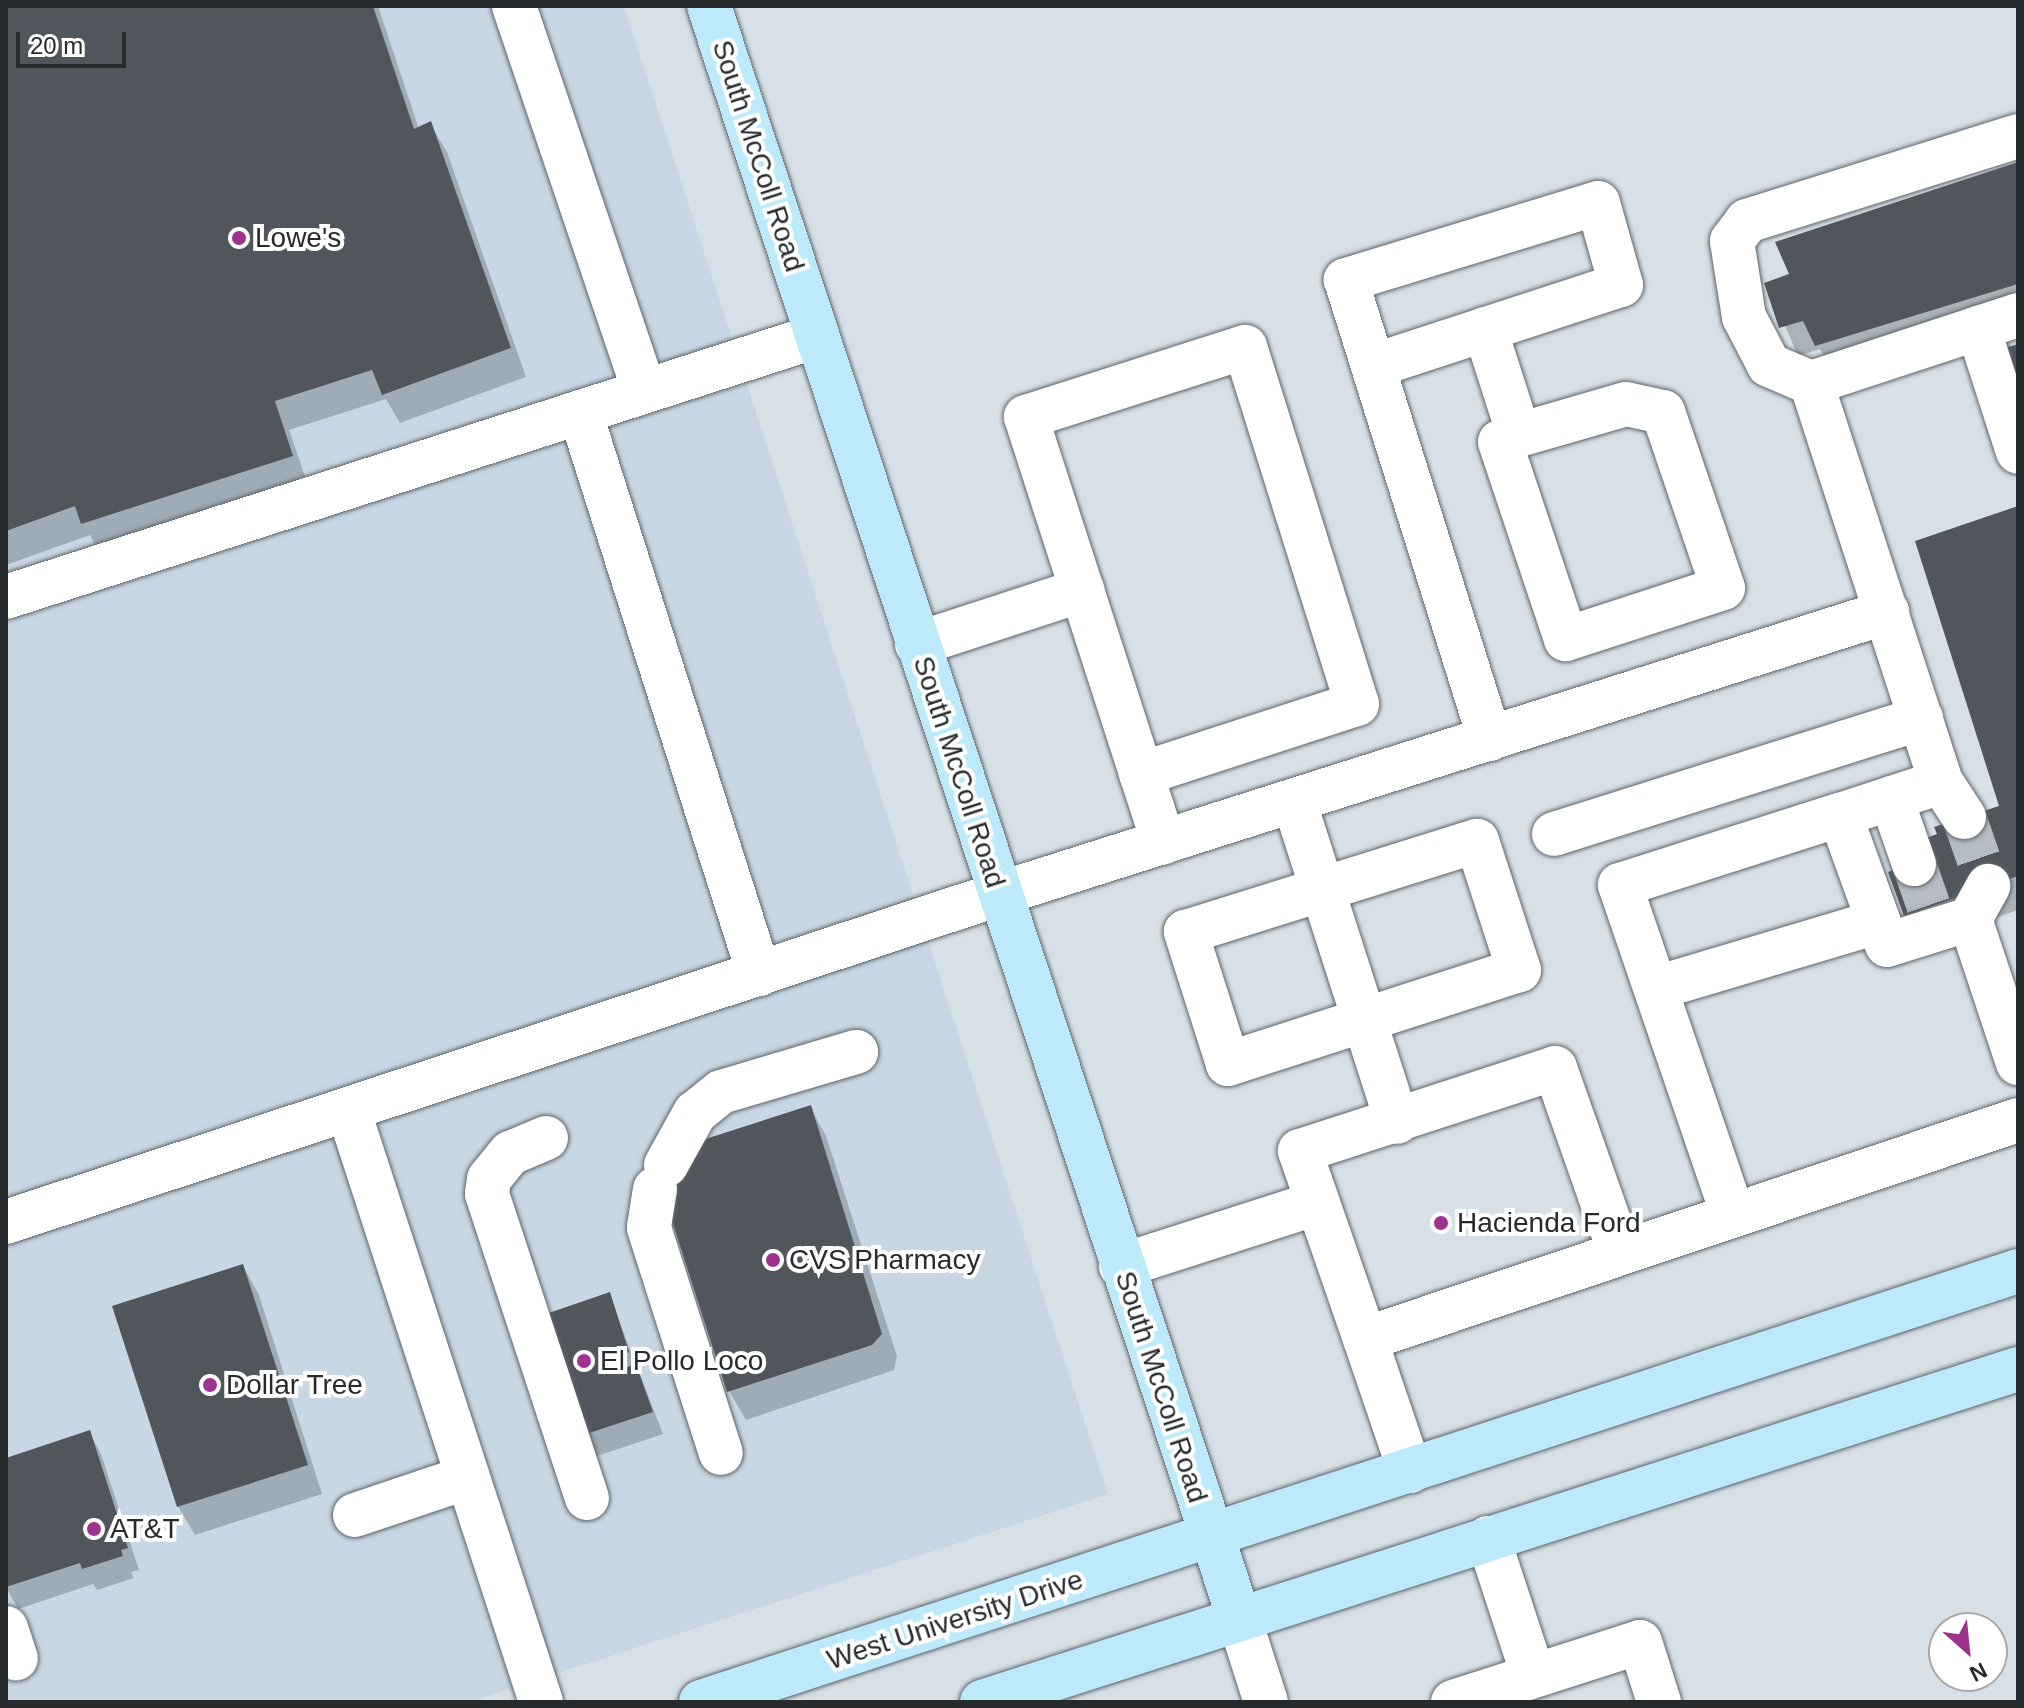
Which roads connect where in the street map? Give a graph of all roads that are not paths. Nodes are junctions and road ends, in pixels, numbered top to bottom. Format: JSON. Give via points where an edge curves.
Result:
{"nodes":[{"id":1,"x":514,"y":6,"type":"edge"},
{"id":2,"x":709,"y":6,"type":"edge"},
{"id":3,"x":2018,"y":136,"type":"edge"},
{"id":4,"x":1998,"y":321,"type":"edge"},
{"id":5,"x":1485,"y":329,"type":"junction"},
{"id":6,"x":817,"y":336,"type":"junction"},
{"id":7,"x":1373,"y":366,"type":"junction"},
{"id":8,"x":1811,"y":383,"type":"junction"},
{"id":9,"x":644,"y":391,"type":"junction"},
{"id":10,"x":580,"y":412,"type":"junction"},
{"id":11,"x":1519,"y":435,"type":"junction"},
{"id":12,"x":2018,"y":452,"type":"edge"},
{"id":13,"x":1082,"y":590,"type":"junction"},
{"id":14,"x":6,"y":597,"type":"edge"},
{"id":15,"x":1887,"y":612,"type":"junction"},
{"id":16,"x":917,"y":644,"type":"junction"},
{"id":17,"x":1921,"y":718,"type":"junction"},
{"id":18,"x":1490,"y":739,"type":"junction"},
{"id":19,"x":1141,"y":774,"type":"junction"},
{"id":20,"x":1891,"y":798,"type":"junction"},
{"id":21,"x":1294,"y":801,"type":"junction"},
{"id":22,"x":1840,"y":815,"type":"junction"},
{"id":23,"x":1554,"y":834,"type":"dead end"},
{"id":24,"x":1163,"y":842,"type":"junction"},
{"id":25,"x":1914,"y":864,"type":"tunnel mouth"},
{"id":26,"x":1322,"y":888,"type":"junction"},
{"id":27,"x":999,"y":894,"type":"junction"},
{"id":28,"x":1878,"y":922,"type":"junction"},
{"id":29,"x":759,"y":974,"type":"junction"},
{"id":30,"x":1656,"y":988,"type":"junction"},
{"id":31,"x":1364,"y":1019,"type":"junction"},
{"id":32,"x":856,"y":1052,"type":"dead end"},
{"id":33,"x":2018,"y":1063,"type":"edge"},
{"id":34,"x":349,"y":1112,"type":"junction"},
{"id":35,"x":2018,"y":1120,"type":"edge"},
{"id":36,"x":1397,"y":1122,"type":"junction"},
{"id":37,"x":546,"y":1138,"type":"dead end"},
{"id":38,"x":1317,"y":1203,"type":"junction"},
{"id":39,"x":1733,"y":1215,"type":"junction"},
{"id":40,"x":6,"y":1222,"type":"edge"},
{"id":41,"x":1620,"y":1253,"type":"junction"},
{"id":42,"x":1121,"y":1266,"type":"junction"},
{"id":43,"x":2018,"y":1271,"type":"edge"},
{"id":44,"x":1365,"y":1339,"type":"junction"},
{"id":45,"x":2018,"y":1369,"type":"edge"},
{"id":46,"x":721,"y":1453,"type":"dead end"},
{"id":47,"x":1410,"y":1471,"type":"junction"},
{"id":48,"x":468,"y":1477,"type":"junction"},
{"id":49,"x":587,"y":1498,"type":"dead end"},
{"id":50,"x":355,"y":1515,"type":"dead end"},
{"id":51,"x":1210,"y":1537,"type":"junction"},
{"id":52,"x":1488,"y":1538,"type":"junction"},
{"id":53,"x":1239,"y":1618,"type":"junction"},
{"id":54,"x":1533,"y":1675,"type":"junction"},
{"id":55,"x":541,"y":1702,"type":"edge"},
{"id":56,"x":701,"y":1702,"type":"edge"},
{"id":57,"x":982,"y":1702,"type":"edge"},
{"id":58,"x":1266,"y":1702,"type":"edge"},
{"id":59,"x":1453,"y":1702,"type":"edge"},
{"id":60,"x":1659,"y":1702,"type":"edge"}],
"edges":[{"from":1,"to":9,"type":"street"},
{"from":2,"to":6,"type":"main road","name":"South McColl Road"},
{"from":3,"to":8,"type":"street","via":[[1747,221],[1732,241],[1744,317],[1769,365]]},
{"from":4,"to":8,"type":"street"},
{"from":4,"to":12,"type":"street"},
{"from":5,"to":7,"type":"street"},
{"from":5,"to":7,"type":"street","via":[[1621,285],[1598,203],[1346,280]]},
{"from":5,"to":11,"type":"street"},
{"from":6,"to":9,"type":"street"},
{"from":6,"to":16,"type":"main road","name":"South McColl Road"},
{"from":7,"to":18,"type":"street"},
{"from":8,"to":15,"type":"street"},
{"from":9,"to":10,"type":"street"},
{"from":10,"to":14,"type":"street"},
{"from":10,"to":29,"type":"street"},
{"from":11,"to":11,"type":"street","via":[[1500,442],[1566,639],[1723,588],[1663,412],[1626,404]]},
{"from":13,"to":16,"type":"street"},
{"from":13,"to":19,"type":"street"},
{"from":13,"to":19,"type":"street","via":[[1026,417],[1245,347],[1357,704]]},
{"from":15,"to":17,"type":"street"},
{"from":15,"to":18,"type":"street"},
{"from":16,"to":27,"type":"main road","name":"South McColl Road"},
{"from":17,"to":20,"type":"street","via":[[1953,800]]},
{"from":17,"to":23,"type":"street"},
{"from":18,"to":21,"type":"street"},
{"from":19,"to":24,"type":"street"},
{"from":20,"to":22,"type":"street"},
{"from":20,"to":25,"type":"street"},
{"from":21,"to":24,"type":"street"},
{"from":21,"to":26,"type":"street"},
{"from":22,"to":28,"type":"street"},
{"from":22,"to":30,"type":"street","via":[[1620,885]]},
{"from":24,"to":27,"type":"street"},
{"from":26,"to":31,"type":"street"},
{"from":26,"to":31,"type":"street","via":[[1186,932],[1218,1035],[1228,1064]]},
{"from":26,"to":31,"type":"street","via":[[1477,841],[1519,970]]},
{"from":27,"to":29,"type":"street"},
{"from":27,"to":42,"type":"main road","name":"South McColl Road"},
{"from":28,"to":30,"type":"street"},
{"from":28,"to":33,"type":"street","via":[[1887,945],[1956,910]]},
{"from":29,"to":34,"type":"street"},
{"from":30,"to":39,"type":"street"},
{"from":31,"to":36,"type":"street"},
{"from":32,"to":46,"type":"street","via":[[721,1092],[695,1113],[660,1177],[649,1228]]},
{"from":34,"to":40,"type":"street"},
{"from":34,"to":48,"type":"street"},
{"from":35,"to":39,"type":"street"},
{"from":36,"to":38,"type":"street","via":[[1300,1151]]},
{"from":36,"to":41,"type":"street","via":[[1555,1068]]},
{"from":37,"to":49,"type":"street","via":[[510,1153],[489,1179],[487,1194]]},
{"from":38,"to":42,"type":"street"},
{"from":38,"to":44,"type":"street"},
{"from":39,"to":41,"type":"street"},
{"from":41,"to":44,"type":"street"},
{"from":42,"to":51,"type":"main road","name":"South McColl Road"},
{"from":43,"to":47,"type":"main road","name":"West University Drive"},
{"from":44,"to":47,"type":"street"},
{"from":45,"to":52,"type":"main road"},
{"from":47,"to":51,"type":"main road","name":"West University Drive"},
{"from":48,"to":50,"type":"street"},
{"from":48,"to":55,"type":"street"},
{"from":51,"to":53,"type":"main road","name":"South McColl Road"},
{"from":51,"to":56,"type":"main road","name":"West University Drive"},
{"from":52,"to":53,"type":"main road"},
{"from":52,"to":54,"type":"street"},
{"from":53,"to":57,"type":"main road"},
{"from":53,"to":58,"type":"street"},
{"from":54,"to":59,"type":"street"},
{"from":54,"to":60,"type":"street","via":[[1640,1642]]}]}
